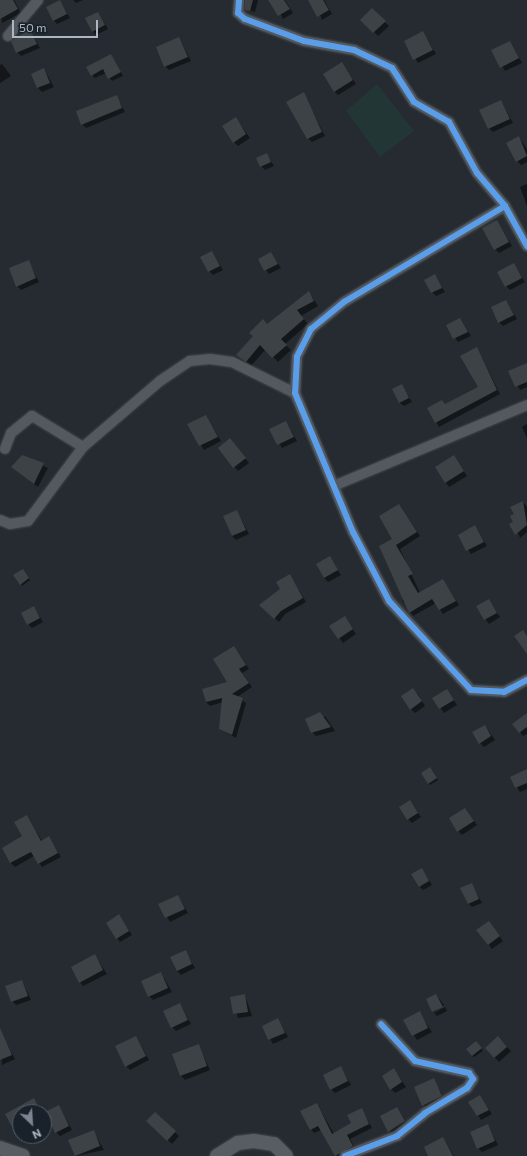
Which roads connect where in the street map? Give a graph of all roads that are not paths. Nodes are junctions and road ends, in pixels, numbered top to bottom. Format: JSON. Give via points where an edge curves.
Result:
{"nodes":[{"id":1,"x":38,"y":0,"type":"edge"},
{"id":2,"x":239,"y":0,"type":"edge"},
{"id":3,"x":8,"y":36,"type":"dead end"},
{"id":4,"x":504,"y":206,"type":"junction"},
{"id":5,"x":527,"y":246,"type":"edge"},
{"id":6,"x":295,"y":393,"type":"junction"},
{"id":7,"x":527,"y":405,"type":"edge"},
{"id":8,"x":83,"y":447,"type":"junction"},
{"id":9,"x":5,"y":449,"type":"dead end"},
{"id":10,"x":336,"y":485,"type":"junction"},
{"id":11,"x":0,"y":520,"type":"edge"},
{"id":12,"x":527,"y":680,"type":"edge"},
{"id":13,"x":382,"y":1024,"type":"dead end"},
{"id":14,"x":0,"y":1148,"type":"edge"},
{"id":15,"x":23,"y":1156,"type":"edge"},
{"id":16,"x":217,"y":1156,"type":"edge"},
{"id":17,"x":286,"y":1156,"type":"edge"},
{"id":18,"x":345,"y":1156,"type":"edge"}],
"edges":[{"from":1,"to":3,"type":"street"},
{"from":2,"to":4,"type":"street","via":[[238,13],[244,19],[304,41],[354,50],[392,68],[414,102],[449,122],[477,173]]},
{"from":4,"to":5,"type":"street"},
{"from":4,"to":6,"type":"street","via":[[344,302],[311,329],[297,357]]},
{"from":6,"to":8,"type":"street","via":[[232,362],[190,361],[160,381]]},
{"from":6,"to":10,"type":"street"},
{"from":7,"to":10,"type":"street"},
{"from":8,"to":9,"type":"street","via":[[32,416],[11,433]]},
{"from":8,"to":11,"type":"street","via":[[28,521],[10,524]]},
{"from":10,"to":12,"type":"street","via":[[353,532],[389,602],[451,671],[471,690],[504,692]]},
{"from":13,"to":18,"type":"street","via":[[415,1061],[469,1073],[473,1079],[467,1088],[425,1113],[397,1136]]},
{"from":14,"to":15,"type":"main road"},
{"from":16,"to":17,"type":"main road","via":[[238,1143],[254,1141],[274,1144]]}]}
